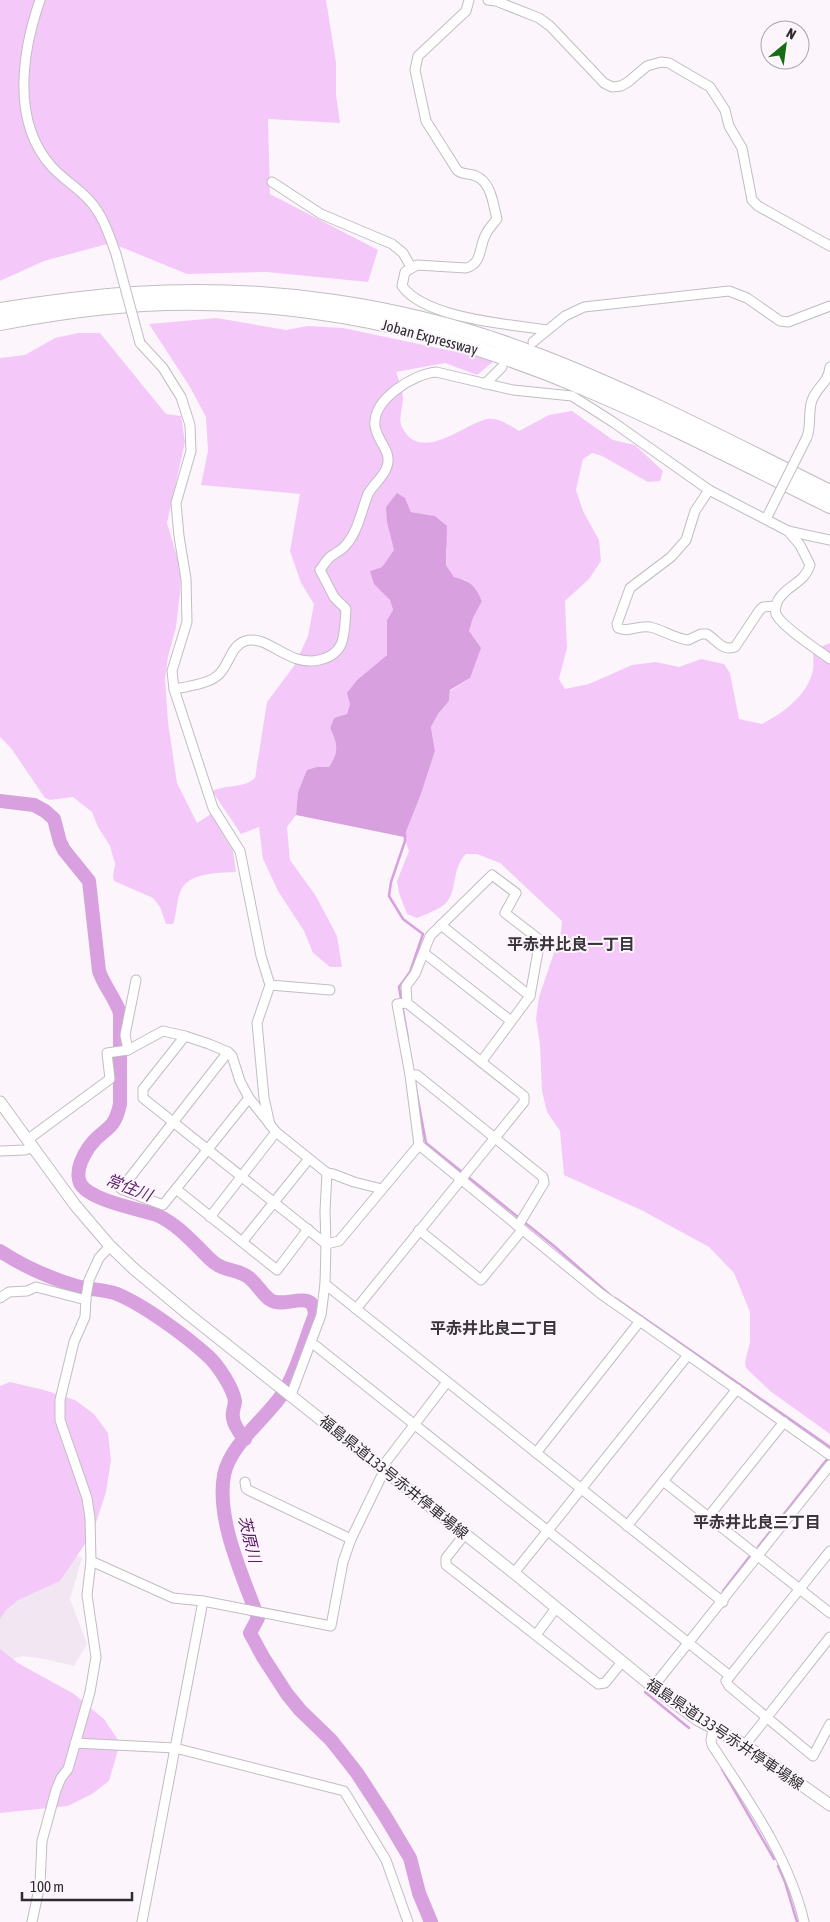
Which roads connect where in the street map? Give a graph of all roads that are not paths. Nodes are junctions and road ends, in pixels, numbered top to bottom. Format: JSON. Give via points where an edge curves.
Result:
{"nodes":[{"id":1,"x":40,"y":0,"type":"edge"},
{"id":2,"x":469,"y":0,"type":"edge"},
{"id":3,"x":488,"y":0,"type":"edge"},
{"id":4,"x":272,"y":182,"type":"dead end"},
{"id":5,"x":830,"y":246,"type":"edge"},
{"id":6,"x":411,"y":267,"type":"junction"},
{"id":7,"x":830,"y":306,"type":"edge"},
{"id":8,"x":1,"y":318,"type":"edge"},
{"id":9,"x":547,"y":330,"type":"junction"},
{"id":10,"x":533,"y":342,"type":"dead end"},
{"id":11,"x":502,"y":367,"type":"dead end"},
{"id":12,"x":830,"y":367,"type":"edge"},
{"id":13,"x":485,"y":384,"type":"junction"},
{"id":14,"x":709,"y":490,"type":"junction"},
{"id":15,"x":830,"y":492,"type":"edge"},
{"id":16,"x":830,"y":506,"type":"edge"},
{"id":17,"x":767,"y":517,"type":"junction"},
{"id":18,"x":788,"y":531,"type":"junction"},
{"id":19,"x":830,"y":540,"type":"edge"},
{"id":20,"x":776,"y":606,"type":"junction"},
{"id":21,"x":830,"y":659,"type":"edge"},
{"id":22,"x":174,"y":689,"type":"junction"},
{"id":23,"x":441,"y":925,"type":"junction"},
{"id":24,"x":424,"y":953,"type":"junction"},
{"id":25,"x":136,"y":980,"type":"dead end"},
{"id":26,"x":270,"y":985,"type":"junction"},
{"id":27,"x":330,"y":990,"type":"dead end"},
{"id":28,"x":530,"y":996,"type":"junction"},
{"id":29,"x":403,"y":1003,"type":"junction"},
{"id":30,"x":511,"y":1021,"type":"junction"},
{"id":31,"x":185,"y":1036,"type":"junction"},
{"id":32,"x":126,"y":1051,"type":"junction"},
{"id":33,"x":228,"y":1052,"type":"junction"},
{"id":34,"x":481,"y":1062,"type":"junction"},
{"id":35,"x":413,"y":1075,"type":"junction"},
{"id":36,"x":249,"y":1098,"type":"junction"},
{"id":37,"x":0,"y":1102,"type":"edge"},
{"id":38,"x":174,"y":1122,"type":"junction"},
{"id":39,"x":273,"y":1129,"type":"junction"},
{"id":40,"x":495,"y":1138,"type":"junction"},
{"id":41,"x":30,"y":1144,"type":"junction"},
{"id":42,"x":419,"y":1145,"type":"junction"},
{"id":43,"x":208,"y":1148,"type":"junction"},
{"id":44,"x":0,"y":1151,"type":"edge"},
{"id":45,"x":308,"y":1160,"type":"junction"},
{"id":46,"x":327,"y":1174,"type":"junction"},
{"id":47,"x":463,"y":1175,"type":"junction"},
{"id":48,"x":242,"y":1176,"type":"junction"},
{"id":49,"x":176,"y":1189,"type":"junction"},
{"id":50,"x":382,"y":1189,"type":"junction"},
{"id":51,"x":274,"y":1202,"type":"junction"},
{"id":52,"x":210,"y":1217,"type":"junction"},
{"id":53,"x":521,"y":1224,"type":"junction"},
{"id":54,"x":308,"y":1229,"type":"junction"},
{"id":55,"x":419,"y":1230,"type":"junction"},
{"id":56,"x":242,"y":1242,"type":"junction"},
{"id":57,"x":326,"y":1244,"type":"junction"},
{"id":58,"x":110,"y":1246,"type":"junction"},
{"id":59,"x":325,"y":1284,"type":"junction"},
{"id":60,"x":0,"y":1286,"type":"edge"},
{"id":61,"x":9,"y":1292,"type":"junction"},
{"id":62,"x":0,"y":1298,"type":"edge"},
{"id":63,"x":86,"y":1299,"type":"junction"},
{"id":64,"x":356,"y":1309,"type":"junction"},
{"id":65,"x":640,"y":1321,"type":"junction"},
{"id":66,"x":310,"y":1342,"type":"junction"},
{"id":67,"x":688,"y":1355,"type":"junction"},
{"id":68,"x":447,"y":1382,"type":"junction"},
{"id":69,"x":737,"y":1389,"type":"junction"},
{"id":70,"x":287,"y":1392,"type":"junction"},
{"id":71,"x":784,"y":1422,"type":"junction"},
{"id":72,"x":415,"y":1424,"type":"junction"},
{"id":73,"x":536,"y":1453,"type":"junction"},
{"id":74,"x":830,"y":1455,"type":"edge"},
{"id":75,"x":830,"y":1465,"type":"edge"},
{"id":76,"x":384,"y":1468,"type":"junction"},
{"id":77,"x":664,"y":1481,"type":"junction"},
{"id":78,"x":246,"y":1482,"type":"dead end"},
{"id":79,"x":581,"y":1489,"type":"junction"},
{"id":80,"x":709,"y":1516,"type":"junction"},
{"id":81,"x":627,"y":1526,"type":"junction"},
{"id":82,"x":548,"y":1531,"type":"junction"},
{"id":83,"x":465,"y":1534,"type":"junction"},
{"id":84,"x":351,"y":1540,"type":"junction"},
{"id":85,"x":830,"y":1551,"type":"edge"},
{"id":86,"x":758,"y":1556,"type":"junction"},
{"id":87,"x":90,"y":1561,"type":"junction"},
{"id":88,"x":514,"y":1573,"type":"junction"},
{"id":89,"x":800,"y":1589,"type":"junction"},
{"id":90,"x":203,"y":1601,"type":"junction"},
{"id":91,"x":723,"y":1602,"type":"junction"},
{"id":92,"x":556,"y":1608,"type":"junction"},
{"id":93,"x":830,"y":1613,"type":"edge"},
{"id":94,"x":536,"y":1635,"type":"junction"},
{"id":95,"x":830,"y":1637,"type":"edge"},
{"id":96,"x":689,"y":1644,"type":"junction"},
{"id":97,"x":622,"y":1662,"type":"junction"},
{"id":98,"x":730,"y":1676,"type":"junction"},
{"id":99,"x":653,"y":1688,"type":"junction"},
{"id":100,"x":766,"y":1716,"type":"junction"},
{"id":101,"x":830,"y":1724,"type":"edge"},
{"id":102,"x":714,"y":1728,"type":"junction"},
{"id":103,"x":76,"y":1743,"type":"junction"},
{"id":104,"x":745,"y":1745,"type":"junction"},
{"id":105,"x":175,"y":1748,"type":"junction"},
{"id":106,"x":830,"y":1804,"type":"edge"},
{"id":107,"x":32,"y":1922,"type":"edge"},
{"id":108,"x":142,"y":1922,"type":"edge"},
{"id":109,"x":408,"y":1922,"type":"edge"},
{"id":110,"x":804,"y":1922,"type":"edge"}],
"edges":[{"from":1,"to":22,"type":"street","bridge":true,"via":[[27,49],[24,77],[28,122],[51,166],[90,201],[105,223],[140,343],[163,368],[181,397],[190,425],[191,451],[176,503],[186,579],[187,622],[172,671]]},
{"from":2,"to":6,"type":"street","via":[[466,12],[418,56],[415,70],[426,121],[456,170],[475,176],[486,184],[496,219],[472,266]]},
{"from":3,"to":5,"type":"street","via":[[540,18],[604,83],[612,87],[621,86],[647,66],[661,62],[710,88],[725,110],[729,126],[742,148],[752,200]]},
{"from":4,"to":6,"type":"street","via":[[321,214],[392,244],[404,253]]},
{"from":6,"to":9,"type":"street","via":[[405,272],[402,286],[413,297],[435,308],[453,315]]},
{"from":7,"to":9,"type":"street","via":[[780,322],[747,298],[729,291],[584,307]]},
{"from":8,"to":15,"type":"highway","name":"Joban Expressway","via":[[66,300],[200,293],[304,299],[397,313],[485,337],[586,374]]},
{"from":8,"to":16,"type":"highway","name":"Joban Expressway","via":[[143,304],[198,304],[298,310],[393,326],[468,346],[584,388]]},
{"from":9,"to":10,"type":"street"},
{"from":11,"to":13,"type":"street"},
{"from":12,"to":17,"type":"street","bridge":true,"via":[[826,382],[812,399],[811,428]]},
{"from":13,"to":14,"type":"street","via":[[572,396]]},
{"from":13,"to":22,"type":"street","via":[[428,373],[395,390],[376,414],[375,426],[387,452],[386,470],[369,493],[355,531],[320,570],[334,597],[346,609],[342,646],[330,658],[295,660],[258,640],[243,642],[234,649],[227,666],[216,677]]},
{"from":14,"to":17,"type":"street"},
{"from":14,"to":20,"type":"street","via":[[695,511],[686,540],[671,557],[630,588],[618,628],[649,627],[688,640],[707,634],[720,646],[730,649],[736,647],[759,611]]},
{"from":17,"to":18,"type":"street"},
{"from":18,"to":19,"type":"street"},
{"from":18,"to":20,"type":"street","via":[[810,565],[807,574],[778,599]]},
{"from":20,"to":21,"type":"street","via":[[776,614],[789,628]]},
{"from":22,"to":26,"type":"street","via":[[213,808],[240,851]]},
{"from":23,"to":24,"type":"street","via":[[430,936]]},
{"from":23,"to":28,"type":"street"},
{"from":23,"to":28,"type":"street","via":[[492,875],[516,893],[505,913],[540,940]]},
{"from":24,"to":29,"type":"street","via":[[406,986]]},
{"from":24,"to":30,"type":"street"},
{"from":25,"to":32,"type":"street","via":[[125,1035]]},
{"from":26,"to":27,"type":"street"},
{"from":26,"to":39,"type":"street","via":[[257,1023],[264,1098]]},
{"from":28,"to":30,"type":"street"},
{"from":29,"to":34,"type":"street"},
{"from":29,"to":35,"type":"street","via":[[397,1004]]},
{"from":30,"to":34,"type":"street"},
{"from":31,"to":32,"type":"street","via":[[163,1031]]},
{"from":31,"to":33,"type":"street"},
{"from":31,"to":38,"type":"street","via":[[143,1089],[143,1098]]},
{"from":32,"to":41,"type":"street","via":[[107,1053],[110,1078]]},
{"from":33,"to":36,"type":"street"},
{"from":33,"to":38,"type":"street"},
{"from":34,"to":40,"type":"street","via":[[524,1096],[524,1102]]},
{"from":35,"to":40,"type":"street"},
{"from":35,"to":42,"type":"street"},
{"from":36,"to":39,"type":"street"},
{"from":36,"to":43,"type":"street"},
{"from":37,"to":41,"type":"main road","name":"福島県道133号赤井停車場線"},
{"from":38,"to":43,"type":"street"},
{"from":38,"to":49,"type":"street","via":[[121,1189],[163,1205]]},
{"from":39,"to":45,"type":"street"},
{"from":39,"to":48,"type":"street"},
{"from":40,"to":47,"type":"street"},
{"from":40,"to":53,"type":"street","via":[[543,1177],[544,1183]]},
{"from":41,"to":44,"type":"street","via":[[25,1150]]},
{"from":41,"to":58,"type":"main road","name":"福島県道133号赤井停車場線"},
{"from":42,"to":47,"type":"street"},
{"from":42,"to":50,"type":"street"},
{"from":43,"to":48,"type":"street"},
{"from":43,"to":49,"type":"street"},
{"from":45,"to":46,"type":"street"},
{"from":45,"to":51,"type":"street"},
{"from":46,"to":50,"type":"street"},
{"from":46,"to":57,"type":"street"},
{"from":47,"to":53,"type":"street"},
{"from":47,"to":55,"type":"street"},
{"from":48,"to":51,"type":"street"},
{"from":48,"to":52,"type":"street"},
{"from":49,"to":52,"type":"street"},
{"from":50,"to":57,"type":"street","via":[[339,1241]]},
{"from":51,"to":54,"type":"street"},
{"from":51,"to":56,"type":"street"},
{"from":52,"to":56,"type":"street"},
{"from":53,"to":55,"type":"street","via":[[481,1280]]},
{"from":53,"to":65,"type":"street","via":[[601,1294]]},
{"from":54,"to":56,"type":"street","via":[[277,1270]]},
{"from":54,"to":57,"type":"street"},
{"from":55,"to":64,"type":"street"},
{"from":57,"to":59,"type":"street"},
{"from":58,"to":63,"type":"street","via":[[99,1258],[89,1280]]},
{"from":58,"to":70,"type":"main road","name":"福島県道133号赤井停車場線","via":[[188,1314]]},
{"from":59,"to":64,"type":"street"},
{"from":59,"to":66,"type":"street","via":[[321,1315]]},
{"from":60,"to":61,"type":"street"},
{"from":61,"to":62,"type":"street"},
{"from":61,"to":63,"type":"street","via":[[36,1287]]},
{"from":63,"to":87,"type":"street","via":[[85,1317],[74,1342],[60,1400],[60,1420],[88,1498]]},
{"from":64,"to":68,"type":"street"},
{"from":65,"to":67,"type":"street"},
{"from":65,"to":73,"type":"street"},
{"from":66,"to":70,"type":"street"},
{"from":66,"to":72,"type":"street"},
{"from":67,"to":69,"type":"street"},
{"from":67,"to":79,"type":"street"},
{"from":68,"to":72,"type":"street"},
{"from":68,"to":73,"type":"street"},
{"from":69,"to":71,"type":"street"},
{"from":69,"to":77,"type":"street"},
{"from":70,"to":76,"type":"main road","name":"福島県道133号赤井停車場線"},
{"from":71,"to":74,"type":"street"},
{"from":71,"to":80,"type":"street"},
{"from":72,"to":76,"type":"street"},
{"from":72,"to":82,"type":"street"},
{"from":73,"to":79,"type":"street"},
{"from":75,"to":86,"type":"street"},
{"from":76,"to":83,"type":"main road","name":"福島県道133号赤井停車場線"},
{"from":76,"to":84,"type":"street"},
{"from":77,"to":80,"type":"street"},
{"from":77,"to":81,"type":"street"},
{"from":78,"to":84,"type":"street","via":[[248,1490]]},
{"from":79,"to":81,"type":"street"},
{"from":79,"to":82,"type":"street"},
{"from":80,"to":86,"type":"street"},
{"from":81,"to":91,"type":"street"},
{"from":82,"to":88,"type":"street"},
{"from":82,"to":96,"type":"street"},
{"from":83,"to":88,"type":"main road","name":"福島県道133号赤井停車場線"},
{"from":83,"to":94,"type":"street","via":[[446,1558],[446,1565]]},
{"from":84,"to":90,"type":"street","via":[[343,1562],[331,1626]]},
{"from":85,"to":89,"type":"street"},
{"from":86,"to":89,"type":"street"},
{"from":86,"to":91,"type":"street"},
{"from":87,"to":90,"type":"street","via":[[173,1598]]},
{"from":87,"to":103,"type":"street","via":[[87,1595],[96,1657]]},
{"from":88,"to":92,"type":"main road","name":"福島県道133号赤井停車場線"},
{"from":89,"to":93,"type":"street"},
{"from":89,"to":98,"type":"street"},
{"from":90,"to":105,"type":"street"},
{"from":91,"to":96,"type":"street"},
{"from":92,"to":94,"type":"street"},
{"from":92,"to":97,"type":"main road","name":"福島県道133号赤井停車場線"},
{"from":94,"to":97,"type":"street","via":[[598,1684],[604,1683]]},
{"from":95,"to":100,"type":"street"},
{"from":96,"to":98,"type":"street"},
{"from":96,"to":99,"type":"street"},
{"from":97,"to":99,"type":"main road","name":"福島県道133号赤井停車場線"},
{"from":98,"to":100,"type":"street","via":[[726,1681],[729,1686]]},
{"from":99,"to":102,"type":"main road","name":"福島県道133号赤井停車場線"},
{"from":100,"to":101,"type":"street","via":[[813,1756]]},
{"from":100,"to":104,"type":"street"},
{"from":102,"to":104,"type":"main road","name":"福島県道133号赤井停車場線"},
{"from":102,"to":110,"type":"street","via":[[712,1745],[749,1800],[780,1857]]},
{"from":103,"to":105,"type":"street"},
{"from":103,"to":107,"type":"street","via":[[68,1769],[56,1790],[42,1841],[40,1884]]},
{"from":104,"to":106,"type":"main road","name":"福島県道133号赤井停車場線"},
{"from":105,"to":108,"type":"street"},
{"from":105,"to":109,"type":"street","via":[[344,1791],[386,1860]]}]}
